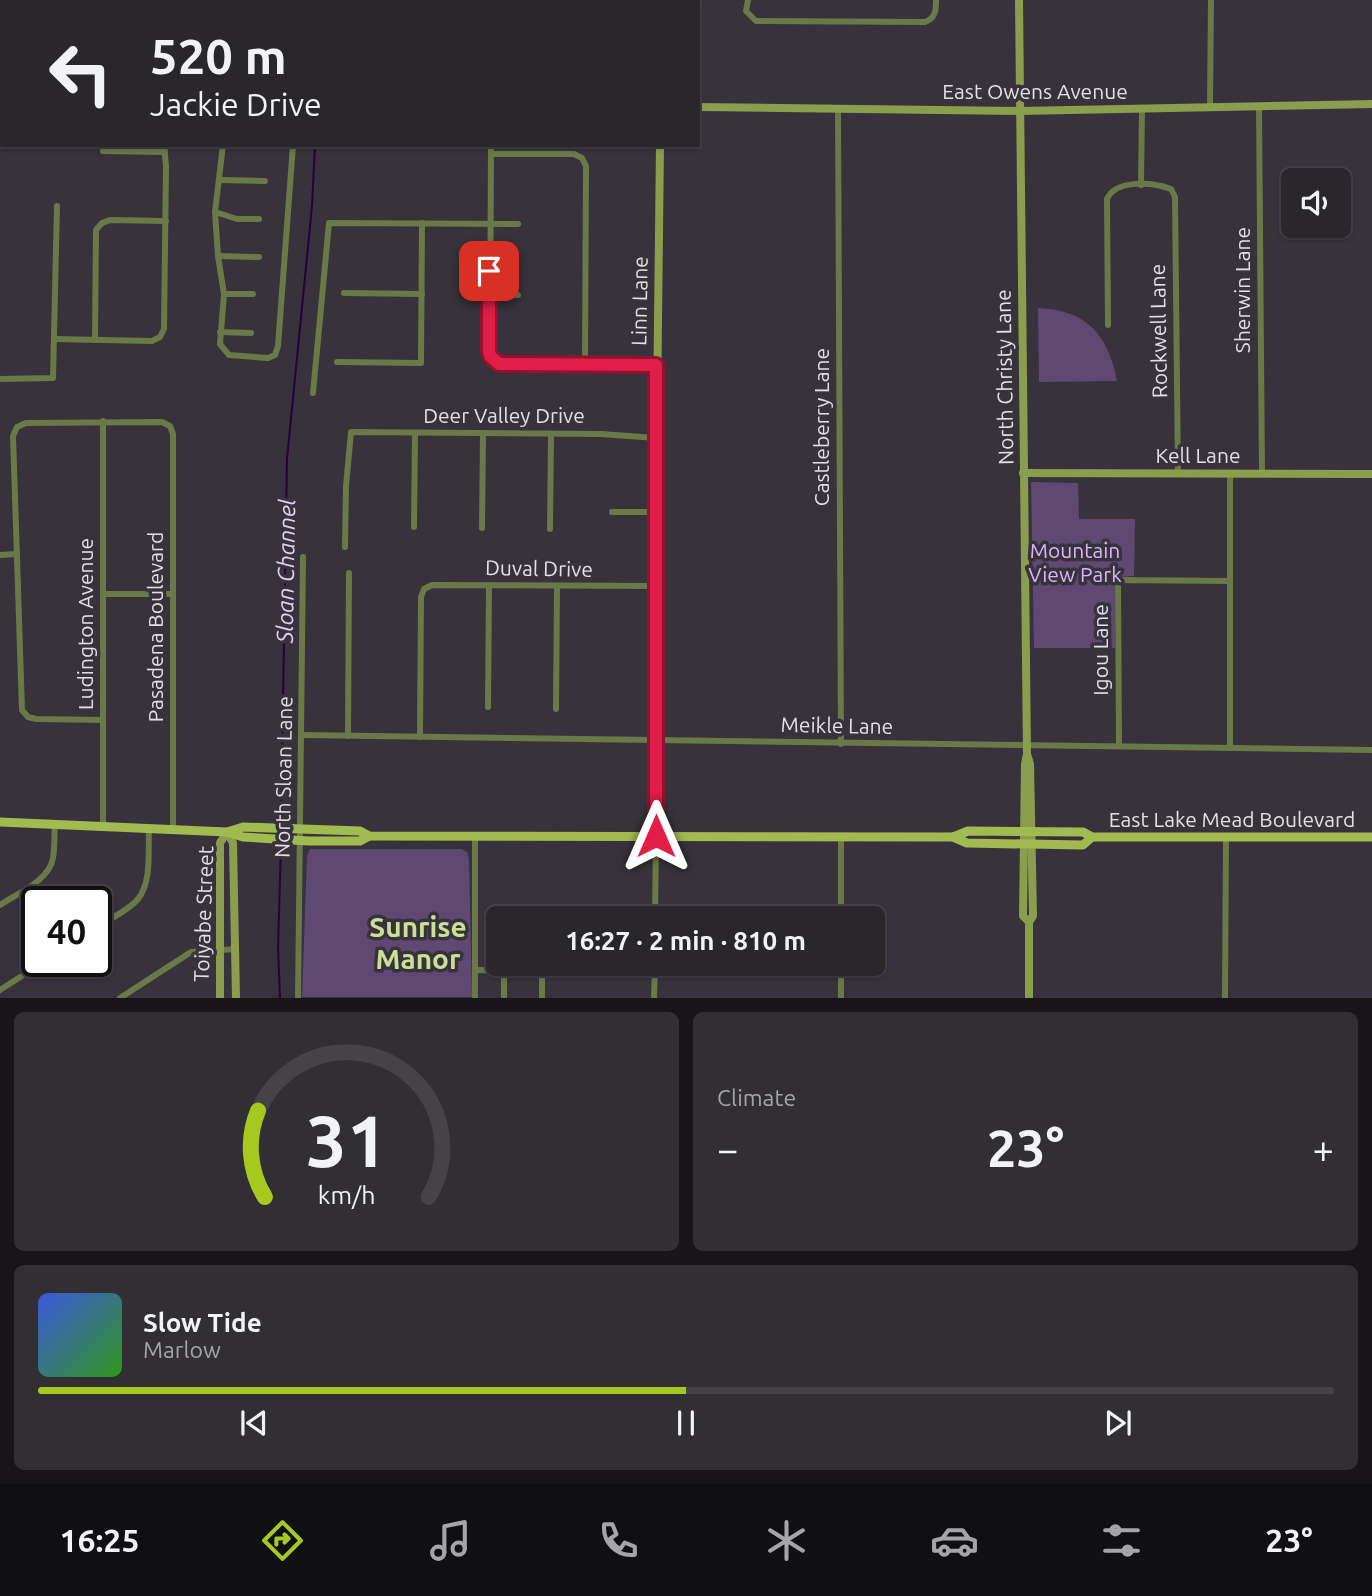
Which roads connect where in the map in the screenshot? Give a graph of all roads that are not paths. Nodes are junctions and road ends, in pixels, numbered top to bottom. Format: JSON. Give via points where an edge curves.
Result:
{"nodes":[{"id":1,"x":748,"y":0,"type":"edge"},
{"id":2,"x":936,"y":0,"type":"edge"},
{"id":3,"x":1019,"y":0,"type":"edge"},
{"id":4,"x":1211,"y":0,"type":"edge"},
{"id":5,"x":1372,"y":104,"type":"edge"},
{"id":6,"x":1259,"y":106,"type":"junction"},
{"id":7,"x":700,"y":107,"type":"edge"},
{"id":8,"x":1210,"y":107,"type":"junction"},
{"id":9,"x":1142,"y":108,"type":"junction"},
{"id":10,"x":838,"y":109,"type":"junction"},
{"id":11,"x":1020,"y":111,"type":"junction"},
{"id":12,"x":223,"y":147,"type":"edge"},
{"id":13,"x":293,"y":147,"type":"edge"},
{"id":14,"x":491,"y":147,"type":"edge"},
{"id":15,"x":660,"y":147,"type":"edge"},
{"id":16,"x":164,"y":148,"type":"edge"},
{"id":17,"x":103,"y":151,"type":"dead end"},
{"id":18,"x":491,"y":154,"type":"junction"},
{"id":19,"x":219,"y":180,"type":"junction"},
{"id":20,"x":265,"y":181,"type":"dead end"},
{"id":21,"x":1141,"y":186,"type":"junction"},
{"id":22,"x":57,"y":206,"type":"dead end"},
{"id":23,"x":215,"y":212,"type":"junction"},
{"id":24,"x":259,"y":219,"type":"dead end"},
{"id":25,"x":166,"y":220,"type":"junction"},
{"id":26,"x":422,"y":223,"type":"junction"},
{"id":27,"x":490,"y":224,"type":"junction"},
{"id":28,"x":518,"y":224,"type":"dead end"},
{"id":29,"x":218,"y":256,"type":"junction"},
{"id":30,"x":259,"y":257,"type":"dead end"},
{"id":31,"x":344,"y":293,"type":"dead end"},
{"id":32,"x":224,"y":294,"type":"junction"},
{"id":33,"x":422,"y":294,"type":"junction"},
{"id":34,"x":253,"y":295,"type":"dead end"},
{"id":35,"x":489,"y":295,"type":"junction"},
{"id":36,"x":518,"y":295,"type":"dead end"},
{"id":37,"x":1108,"y":325,"type":"dead end"},
{"id":38,"x":220,"y":332,"type":"junction"},
{"id":39,"x":251,"y":333,"type":"dead end"},
{"id":40,"x":54,"y":340,"type":"junction"},
{"id":41,"x":95,"y":340,"type":"junction"},
{"id":42,"x":337,"y":362,"type":"dead end"},
{"id":43,"x":585,"y":365,"type":"junction"},
{"id":44,"x":656,"y":365,"type":"junction"},
{"id":45,"x":0,"y":379,"type":"edge"},
{"id":46,"x":313,"y":393,"type":"dead end"},
{"id":47,"x":103,"y":421,"type":"junction"},
{"id":48,"x":415,"y":433,"type":"junction"},
{"id":49,"x":483,"y":433,"type":"junction"},
{"id":50,"x":551,"y":434,"type":"junction"},
{"id":51,"x":656,"y":438,"type":"junction"},
{"id":52,"x":1023,"y":473,"type":"junction"},
{"id":53,"x":1178,"y":474,"type":"junction"},
{"id":54,"x":1230,"y":474,"type":"junction"},
{"id":55,"x":1262,"y":474,"type":"junction"},
{"id":56,"x":1372,"y":474,"type":"edge"},
{"id":57,"x":612,"y":512,"type":"dead end"},
{"id":58,"x":655,"y":512,"type":"junction"},
{"id":59,"x":414,"y":527,"type":"dead end"},
{"id":60,"x":482,"y":528,"type":"dead end"},
{"id":61,"x":550,"y":529,"type":"dead end"},
{"id":62,"x":345,"y":547,"type":"dead end"},
{"id":63,"x":17,"y":554,"type":"junction"},
{"id":64,"x":0,"y":555,"type":"edge"},
{"id":65,"x":303,"y":558,"type":"dead end"},
{"id":66,"x":349,"y":573,"type":"dead end"},
{"id":67,"x":1230,"y":581,"type":"junction"},
{"id":68,"x":489,"y":586,"type":"junction"},
{"id":69,"x":655,"y":586,"type":"junction"},
{"id":70,"x":556,"y":587,"type":"junction"},
{"id":71,"x":103,"y":594,"type":"junction"},
{"id":72,"x":173,"y":594,"type":"junction"},
{"id":73,"x":488,"y":707,"type":"dead end"},
{"id":74,"x":556,"y":709,"type":"dead end"},
{"id":75,"x":103,"y":720,"type":"junction"},
{"id":76,"x":303,"y":736,"type":"junction"},
{"id":77,"x":348,"y":736,"type":"junction"},
{"id":78,"x":420,"y":737,"type":"junction"},
{"id":79,"x":656,"y":740,"type":"junction"},
{"id":80,"x":841,"y":744,"type":"junction"},
{"id":81,"x":1119,"y":746,"type":"junction"},
{"id":82,"x":1230,"y":748,"type":"junction"},
{"id":83,"x":1027,"y":749,"type":"junction"},
{"id":84,"x":1372,"y":750,"type":"edge"},
{"id":85,"x":0,"y":822,"type":"edge"},
{"id":86,"x":55,"y":824,"type":"junction"},
{"id":87,"x":103,"y":826,"type":"junction"},
{"id":88,"x":149,"y":828,"type":"junction"},
{"id":89,"x":173,"y":829,"type":"junction"},
{"id":90,"x":227,"y":832,"type":"junction"},
{"id":91,"x":1027,"y":832,"type":"junction"},
{"id":92,"x":296,"y":835,"type":"junction"},
{"id":93,"x":475,"y":835,"type":"junction"},
{"id":94,"x":656,"y":836,"type":"junction"},
{"id":95,"x":841,"y":836,"type":"junction"},
{"id":96,"x":953,"y":837,"type":"junction"},
{"id":97,"x":1092,"y":837,"type":"junction"},
{"id":98,"x":1226,"y":837,"type":"junction"},
{"id":99,"x":1372,"y":837,"type":"edge"},
{"id":100,"x":1027,"y":844,"type":"junction"},
{"id":101,"x":0,"y":905,"type":"edge"},
{"id":102,"x":655,"y":906,"type":"edge"},
{"id":103,"x":841,"y":906,"type":"edge"},
{"id":104,"x":112,"y":918,"type":"edge"},
{"id":105,"x":220,"y":949,"type":"junction"},
{"id":106,"x":236,"y":949,"type":"junction"},
{"id":107,"x":475,"y":970,"type":"junction"},
{"id":108,"x":486,"y":970,"type":"edge"},
{"id":109,"x":21,"y":976,"type":"edge"},
{"id":110,"x":504,"y":976,"type":"edge"},
{"id":111,"x":542,"y":976,"type":"edge"},
{"id":112,"x":655,"y":976,"type":"edge"},
{"id":113,"x":841,"y":976,"type":"edge"},
{"id":114,"x":0,"y":990,"type":"edge"},
{"id":115,"x":120,"y":998,"type":"edge"},
{"id":116,"x":220,"y":998,"type":"edge"},
{"id":117,"x":236,"y":998,"type":"edge"},
{"id":118,"x":298,"y":998,"type":"edge"},
{"id":119,"x":475,"y":998,"type":"edge"},
{"id":120,"x":504,"y":998,"type":"edge"},
{"id":121,"x":542,"y":998,"type":"edge"},
{"id":122,"x":654,"y":998,"type":"edge"},
{"id":123,"x":841,"y":998,"type":"edge"},
{"id":124,"x":1029,"y":998,"type":"edge"},
{"id":125,"x":1225,"y":998,"type":"edge"}],
"edges":[{"from":1,"to":2,"type":"street","via":[[746,11],[756,21],[925,22],[936,12]]},
{"from":3,"to":11,"type":"street","name":"North Christy Lane"},
{"from":4,"to":8,"type":"street"},
{"from":5,"to":6,"type":"street","name":"East Owens Avenue"},
{"from":6,"to":8,"type":"street","name":"East Owens Avenue"},
{"from":6,"to":55,"type":"street","name":"Sherwin Lane"},
{"from":7,"to":10,"type":"street","name":"East Owens Avenue"},
{"from":8,"to":9,"type":"street","name":"East Owens Avenue"},
{"from":9,"to":11,"type":"street","name":"East Owens Avenue"},
{"from":9,"to":21,"type":"street"},
{"from":10,"to":11,"type":"street","name":"East Owens Avenue"},
{"from":10,"to":80,"type":"street","name":"Castleberry Lane"},
{"from":11,"to":52,"type":"street","name":"North Christy Lane"},
{"from":12,"to":19,"type":"street"},
{"from":13,"to":38,"type":"street","via":[[278,346],[272,357],[229,355],[220,344]]},
{"from":14,"to":18,"type":"street"},
{"from":15,"to":44,"type":"street","name":"Linn Lane"},
{"from":16,"to":17,"type":"street"},
{"from":16,"to":25,"type":"street"},
{"from":18,"to":27,"type":"street"},
{"from":18,"to":43,"type":"street","via":[[575,154],[586,166]]},
{"from":19,"to":20,"type":"street"},
{"from":19,"to":23,"type":"street"},
{"from":21,"to":37,"type":"street","via":[[1119,186],[1107,199]]},
{"from":21,"to":53,"type":"street","name":"Rockwell Lane","via":[[1161,185],[1175,197]]},
{"from":22,"to":40,"type":"street"},
{"from":23,"to":24,"type":"street"},
{"from":23,"to":29,"type":"street"},
{"from":25,"to":41,"type":"street","via":[[110,220],[96,230]]},
{"from":25,"to":41,"type":"street","via":[[164,329],[160,337],[152,341]]},
{"from":26,"to":27,"type":"street"},
{"from":26,"to":33,"type":"street"},
{"from":26,"to":46,"type":"street","via":[[330,223]]},
{"from":27,"to":28,"type":"street"},
{"from":27,"to":35,"type":"street"},
{"from":29,"to":30,"type":"street"},
{"from":29,"to":32,"type":"street"},
{"from":31,"to":33,"type":"street"},
{"from":32,"to":34,"type":"street"},
{"from":32,"to":38,"type":"street"},
{"from":33,"to":42,"type":"street","via":[[421,363]]},
{"from":35,"to":36,"type":"street"},
{"from":35,"to":43,"type":"street","via":[[492,359],[499,364]]},
{"from":38,"to":39,"type":"street"},
{"from":40,"to":41,"type":"street"},
{"from":40,"to":45,"type":"street","via":[[53,379]]},
{"from":43,"to":44,"type":"street"},
{"from":44,"to":51,"type":"street","name":"Linn Lane"},
{"from":47,"to":63,"type":"street","via":[[17,427],[13,436]]},
{"from":47,"to":71,"type":"street","name":"Ludington Avenue"},
{"from":47,"to":72,"type":"street","name":"Pasadena Boulevard","via":[[162,422],[173,433]]},
{"from":48,"to":49,"type":"street","name":"Deer Valley Drive"},
{"from":48,"to":59,"type":"street"},
{"from":48,"to":62,"type":"street","name":"Deer Valley Drive","via":[[351,432]]},
{"from":49,"to":50,"type":"street","name":"Deer Valley Drive"},
{"from":49,"to":60,"type":"street"},
{"from":50,"to":51,"type":"street","name":"Deer Valley Drive"},
{"from":50,"to":61,"type":"street"},
{"from":51,"to":58,"type":"street","name":"Linn Lane"},
{"from":52,"to":53,"type":"street","name":"Kell Lane"},
{"from":52,"to":83,"type":"street","name":"North Christy Lane"},
{"from":53,"to":54,"type":"street","name":"Kell Lane"},
{"from":54,"to":55,"type":"street","name":"Kell Lane"},
{"from":54,"to":67,"type":"street"},
{"from":55,"to":56,"type":"street","name":"Kell Lane"},
{"from":57,"to":58,"type":"street"},
{"from":58,"to":69,"type":"street","name":"Linn Lane"},
{"from":63,"to":64,"type":"street"},
{"from":63,"to":75,"type":"street","via":[[22,710],[36,719]]},
{"from":65,"to":76,"type":"street","name":"North Sloan Lane"},
{"from":66,"to":77,"type":"street"},
{"from":67,"to":81,"type":"street","name":"Igou Lane","via":[[1118,580]]},
{"from":67,"to":82,"type":"street"},
{"from":68,"to":70,"type":"street","name":"Duval Drive"},
{"from":68,"to":73,"type":"street"},
{"from":68,"to":78,"type":"street","name":"Duval Drive","via":[[432,585],[424,589]]},
{"from":69,"to":70,"type":"street","name":"Duval Drive"},
{"from":69,"to":79,"type":"street","name":"Linn Lane"},
{"from":70,"to":74,"type":"street"},
{"from":71,"to":72,"type":"street"},
{"from":71,"to":75,"type":"street","name":"Ludington Avenue"},
{"from":72,"to":89,"type":"street","name":"Pasadena Boulevard"},
{"from":75,"to":87,"type":"street","name":"Ludington Avenue"},
{"from":76,"to":77,"type":"street","name":"Meikle Lane"},
{"from":76,"to":92,"type":"street","name":"North Sloan Lane"},
{"from":77,"to":78,"type":"street","name":"Meikle Lane"},
{"from":78,"to":79,"type":"street","name":"Meikle Lane"},
{"from":79,"to":80,"type":"street","name":"Meikle Lane"},
{"from":79,"to":94,"type":"street","name":"Linn Lane"},
{"from":80,"to":83,"type":"street","name":"Meikle Lane"},
{"from":81,"to":82,"type":"street","name":"Meikle Lane"},
{"from":81,"to":83,"type":"street","name":"Meikle Lane"},
{"from":82,"to":84,"type":"street","name":"Meikle Lane"},
{"from":83,"to":91,"type":"street","name":"North Christy Lane"},
{"from":85,"to":86,"type":"main road","name":"East Lake Mead Boulevard"},
{"from":86,"to":87,"type":"main road","name":"East Lake Mead Boulevard"},
{"from":86,"to":101,"type":"street","via":[[49,869]]},
{"from":87,"to":88,"type":"main road","name":"East Lake Mead Boulevard"},
{"from":88,"to":89,"type":"main road","name":"East Lake Mead Boulevard"},
{"from":88,"to":104,"type":"street","via":[[143,892]]},
{"from":89,"to":90,"type":"main road","name":"East Lake Mead Boulevard"},
{"from":90,"to":92,"type":"main road","name":"East Lake Mead Boulevard","via":[[243,837]]},
{"from":90,"to":105,"type":"street","name":"Toiyabe Street","via":[[220,844]]},
{"from":90,"to":106,"type":"street","name":"Toiyabe Street","via":[[233,843]]},
{"from":91,"to":96,"type":"main road","name":"East Lake Mead Boulevard","via":[[968,831]]},
{"from":91,"to":97,"type":"main road","name":"East Lake Mead Boulevard","via":[[1083,832]]},
{"from":91,"to":100,"type":"street","name":"North Christy Lane"},
{"from":92,"to":93,"type":"main road","name":"East Lake Mead Boulevard","via":[[360,831],[369,836]]},
{"from":92,"to":118,"type":"street","name":"North Sloan Lane"},
{"from":93,"to":94,"type":"main road","name":"East Lake Mead Boulevard"},
{"from":93,"to":107,"type":"street"},
{"from":94,"to":95,"type":"main road","name":"East Lake Mead Boulevard"},
{"from":94,"to":102,"type":"street","name":"Linn Lane"},
{"from":95,"to":96,"type":"main road","name":"East Lake Mead Boulevard"},
{"from":95,"to":103,"type":"street"},
{"from":96,"to":100,"type":"main road","name":"East Lake Mead Boulevard","via":[[967,843]]},
{"from":97,"to":98,"type":"main road","name":"East Lake Mead Boulevard"},
{"from":97,"to":100,"type":"main road","name":"East Lake Mead Boulevard","via":[[1083,845]]},
{"from":98,"to":99,"type":"main road","name":"East Lake Mead Boulevard"},
{"from":98,"to":125,"type":"street"},
{"from":100,"to":124,"type":"street","name":"North Christy Lane","via":[[1023,916],[1028,922]]},
{"from":105,"to":106,"type":"street"},
{"from":105,"to":115,"type":"street","via":[[191,952]]},
{"from":105,"to":116,"type":"street","name":"Toiyabe Street"},
{"from":106,"to":117,"type":"street","name":"Toiyabe Street"},
{"from":107,"to":108,"type":"street"},
{"from":107,"to":119,"type":"street"},
{"from":109,"to":114,"type":"street"},
{"from":110,"to":120,"type":"street"},
{"from":111,"to":121,"type":"street"},
{"from":112,"to":122,"type":"street"},
{"from":113,"to":123,"type":"street"}]}
